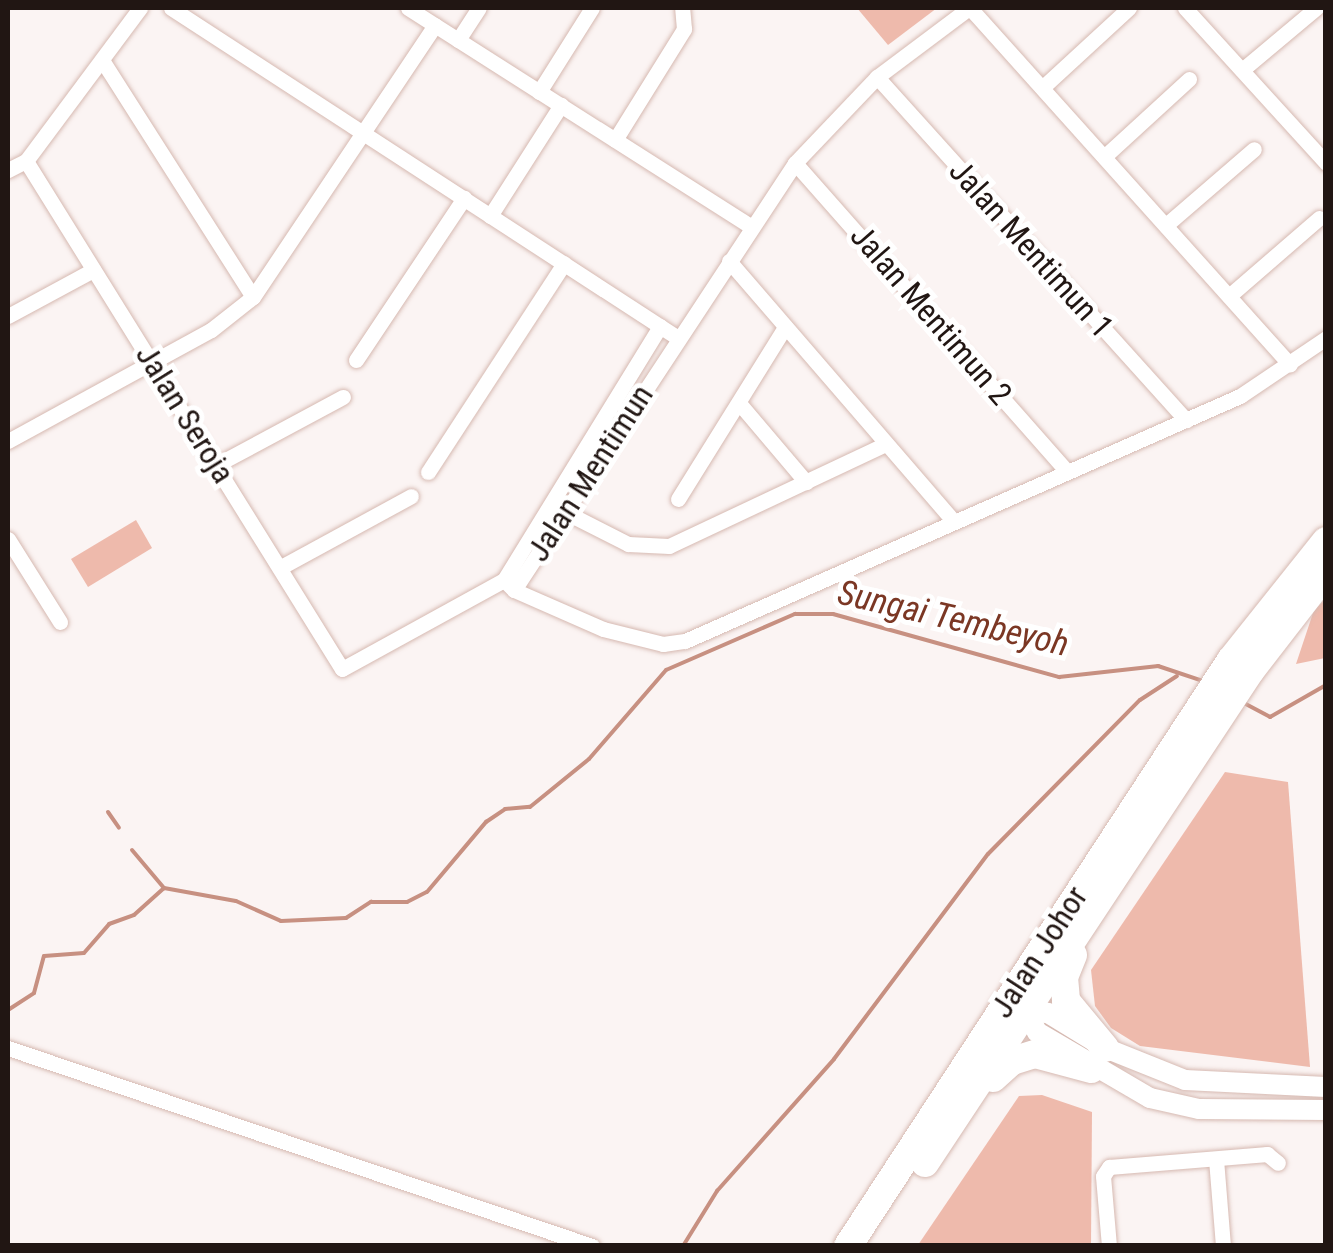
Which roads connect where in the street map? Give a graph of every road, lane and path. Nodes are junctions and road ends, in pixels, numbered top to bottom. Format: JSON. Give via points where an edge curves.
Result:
{"nodes":[{"id":1,"x":140,"y":8,"type":"edge"},
{"id":2,"x":171,"y":8,"type":"edge"},
{"id":3,"x":408,"y":8,"type":"edge"},
{"id":4,"x":479,"y":8,"type":"edge"},
{"id":5,"x":592,"y":8,"type":"edge"},
{"id":6,"x":682,"y":8,"type":"edge"},
{"id":7,"x":970,"y":8,"type":"edge"},
{"id":8,"x":1129,"y":8,"type":"edge"},
{"id":9,"x":1185,"y":8,"type":"edge"},
{"id":10,"x":1316,"y":8,"type":"edge"},
{"id":11,"x":435,"y":25,"type":"junction"},
{"id":12,"x":458,"y":40,"type":"junction"},
{"id":13,"x":102,"y":60,"type":"junction"},
{"id":14,"x":1242,"y":70,"type":"junction"},
{"id":15,"x":877,"y":77,"type":"junction"},
{"id":16,"x":1188,"y":79,"type":"dead end"},
{"id":17,"x":1044,"y":87,"type":"junction"},
{"id":18,"x":540,"y":92,"type":"junction"},
{"id":19,"x":561,"y":105,"type":"junction"},
{"id":20,"x":362,"y":132,"type":"junction"},
{"id":21,"x":615,"y":140,"type":"junction"},
{"id":22,"x":1254,"y":149,"type":"dead end"},
{"id":23,"x":1105,"y":156,"type":"junction"},
{"id":24,"x":1325,"y":160,"type":"edge"},
{"id":25,"x":26,"y":161,"type":"junction"},
{"id":26,"x":795,"y":162,"type":"junction"},
{"id":27,"x":8,"y":170,"type":"edge"},
{"id":28,"x":464,"y":198,"type":"junction"},
{"id":29,"x":490,"y":216,"type":"junction"},
{"id":30,"x":1318,"y":218,"type":"dead end"},
{"id":31,"x":750,"y":226,"type":"junction"},
{"id":32,"x":1166,"y":226,"type":"junction"},
{"id":33,"x":729,"y":261,"type":"junction"},
{"id":34,"x":564,"y":263,"type":"junction"},
{"id":35,"x":93,"y":270,"type":"junction"},
{"id":36,"x":1230,"y":296,"type":"junction"},
{"id":37,"x":252,"y":297,"type":"junction"},
{"id":38,"x":8,"y":316,"type":"edge"},
{"id":39,"x":660,"y":326,"type":"junction"},
{"id":40,"x":785,"y":326,"type":"junction"},
{"id":41,"x":678,"y":338,"type":"junction"},
{"id":42,"x":1326,"y":338,"type":"edge"},
{"id":43,"x":356,"y":360,"type":"dead end"},
{"id":44,"x":153,"y":362,"type":"junction"},
{"id":45,"x":1290,"y":365,"type":"junction"},
{"id":46,"x":343,"y":398,"type":"dead end"},
{"id":47,"x":738,"y":402,"type":"junction"},
{"id":48,"x":1186,"y":420,"type":"junction"},
{"id":49,"x":8,"y":441,"type":"edge"},
{"id":50,"x":886,"y":444,"type":"junction"},
{"id":51,"x":216,"y":465,"type":"junction"},
{"id":52,"x":1066,"y":470,"type":"junction"},
{"id":53,"x":428,"y":472,"type":"dead end"},
{"id":54,"x":806,"y":482,"type":"junction"},
{"id":55,"x":411,"y":496,"type":"dead end"},
{"id":56,"x":678,"y":499,"type":"dead end"},
{"id":57,"x":565,"y":512,"type":"junction"},
{"id":58,"x":952,"y":519,"type":"junction"},
{"id":59,"x":8,"y":540,"type":"edge"},
{"id":60,"x":1326,"y":542,"type":"edge"},
{"id":61,"x":281,"y":567,"type":"junction"},
{"id":62,"x":1326,"y":573,"type":"edge"},
{"id":63,"x":509,"y":585,"type":"junction"},
{"id":64,"x":60,"y":622,"type":"dead end"},
{"id":65,"x":1241,"y":665,"type":"junction"},
{"id":66,"x":1201,"y":725,"type":"junction"},
{"id":67,"x":1088,"y":917,"type":"junction"},
{"id":68,"x":1034,"y":960,"type":"junction"},
{"id":69,"x":1028,"y":1012,"type":"junction"},
{"id":70,"x":982,"y":1040,"type":"junction"},
{"id":71,"x":8,"y":1048,"type":"edge"},
{"id":72,"x":1098,"y":1059,"type":"junction"},
{"id":73,"x":1326,"y":1086,"type":"edge"},
{"id":74,"x":1326,"y":1110,"type":"edge"},
{"id":75,"x":962,"y":1111,"type":"junction"},
{"id":76,"x":1216,"y":1159,"type":"junction"},
{"id":77,"x":1278,"y":1163,"type":"dead end"},
{"id":78,"x":592,"y":1246,"type":"edge"},
{"id":79,"x":848,"y":1246,"type":"edge"},
{"id":80,"x":866,"y":1246,"type":"edge"},
{"id":81,"x":1109,"y":1246,"type":"edge"},
{"id":82,"x":1224,"y":1246,"type":"edge"}],
"edges":[{"from":1,"to":13,"type":"street"},
{"from":2,"to":20,"type":"street"},
{"from":3,"to":11,"type":"street"},
{"from":4,"to":12,"type":"street"},
{"from":5,"to":18,"type":"street"},
{"from":6,"to":21,"type":"street","via":[[684,29]]},
{"from":7,"to":15,"type":"street","name":"Jalan Mentimun"},
{"from":7,"to":17,"type":"street"},
{"from":8,"to":17,"type":"street"},
{"from":9,"to":14,"type":"street"},
{"from":10,"to":14,"type":"street"},
{"from":11,"to":12,"type":"street"},
{"from":11,"to":20,"type":"street"},
{"from":12,"to":18,"type":"street"},
{"from":13,"to":25,"type":"street"},
{"from":13,"to":37,"type":"street"},
{"from":14,"to":24,"type":"street"},
{"from":15,"to":26,"type":"street","name":"Jalan Mentimun"},
{"from":15,"to":48,"type":"street","name":"Jalan Mentimun 1"},
{"from":16,"to":23,"type":"street"},
{"from":17,"to":23,"type":"street"},
{"from":18,"to":19,"type":"street"},
{"from":19,"to":21,"type":"street"},
{"from":19,"to":29,"type":"street"},
{"from":20,"to":28,"type":"street"},
{"from":20,"to":37,"type":"street"},
{"from":21,"to":31,"type":"street"},
{"from":22,"to":32,"type":"street"},
{"from":23,"to":32,"type":"street"},
{"from":25,"to":27,"type":"street"},
{"from":25,"to":35,"type":"street","name":"Jalan Seroja"},
{"from":26,"to":31,"type":"street","name":"Jalan Mentimun"},
{"from":26,"to":52,"type":"street","name":"Jalan Mentimun 2"},
{"from":28,"to":29,"type":"street"},
{"from":28,"to":43,"type":"street"},
{"from":29,"to":34,"type":"street"},
{"from":30,"to":36,"type":"street"},
{"from":31,"to":33,"type":"street","name":"Jalan Mentimun"},
{"from":32,"to":36,"type":"street"},
{"from":33,"to":40,"type":"street"},
{"from":33,"to":41,"type":"street","name":"Jalan Mentimun"},
{"from":34,"to":39,"type":"street"},
{"from":34,"to":53,"type":"street"},
{"from":35,"to":38,"type":"street"},
{"from":35,"to":44,"type":"street","name":"Jalan Seroja"},
{"from":36,"to":45,"type":"street"},
{"from":37,"to":44,"type":"street"},
{"from":39,"to":41,"type":"street"},
{"from":39,"to":63,"type":"street"},
{"from":40,"to":47,"type":"street"},
{"from":40,"to":50,"type":"street"},
{"from":41,"to":57,"type":"street","name":"Jalan Mentimun"},
{"from":42,"to":45,"type":"street","name":"Jalan Mentimun"},
{"from":44,"to":49,"type":"street"},
{"from":44,"to":51,"type":"street","name":"Jalan Seroja"},
{"from":45,"to":48,"type":"street","name":"Jalan Mentimun"},
{"from":46,"to":51,"type":"street"},
{"from":47,"to":54,"type":"street"},
{"from":47,"to":56,"type":"street"},
{"from":48,"to":52,"type":"street","name":"Jalan Mentimun"},
{"from":50,"to":54,"type":"street"},
{"from":50,"to":58,"type":"street"},
{"from":51,"to":61,"type":"street","name":"Jalan Seroja"},
{"from":52,"to":58,"type":"street","name":"Jalan Mentimun"},
{"from":54,"to":57,"type":"street","via":[[654,548],[628,544]]},
{"from":55,"to":61,"type":"street"},
{"from":57,"to":63,"type":"street","name":"Jalan Mentimun"},
{"from":58,"to":63,"type":"street","name":"Jalan Mentimun","via":[[685,641],[663,644],[603,629]]},
{"from":59,"to":64,"type":"street"},
{"from":60,"to":65,"type":"highway"},
{"from":61,"to":63,"type":"street","name":"Jalan Seroja","via":[[342,669]]},
{"from":62,"to":65,"type":"highway"},
{"from":65,"to":66,"type":"highway","name":"Jalan Johor"},
{"from":66,"to":67,"type":"highway","name":"Jalan Johor"},
{"from":66,"to":68,"type":"highway","name":"Jalan Johor"},
{"from":67,"to":69,"type":"highway","name":"Jalan Johor"},
{"from":67,"to":72,"type":"highway","via":[[1064,989]]},
{"from":68,"to":69,"type":"highway","via":[[1024,999]]},
{"from":68,"to":70,"type":"highway","name":"Jalan Johor"},
{"from":69,"to":70,"type":"highway"},
{"from":69,"to":72,"type":"street","via":[[1048,1012]]},
{"from":69,"to":75,"type":"highway","name":"Jalan Johor"},
{"from":70,"to":79,"type":"highway","name":"Jalan Johor"},
{"from":71,"to":78,"type":"street"},
{"from":72,"to":73,"type":"street","via":[[1185,1080]]},
{"from":72,"to":74,"type":"street","via":[[1134,1092],[1200,1109]]},
{"from":72,"to":75,"type":"highway","via":[[1026,1056],[1001,1069]]},
{"from":75,"to":80,"type":"highway","name":"Jalan Johor"},
{"from":76,"to":77,"type":"street","via":[[1267,1154]]},
{"from":76,"to":81,"type":"street","via":[[1108,1167],[1103,1176]]},
{"from":76,"to":82,"type":"street"}]}
